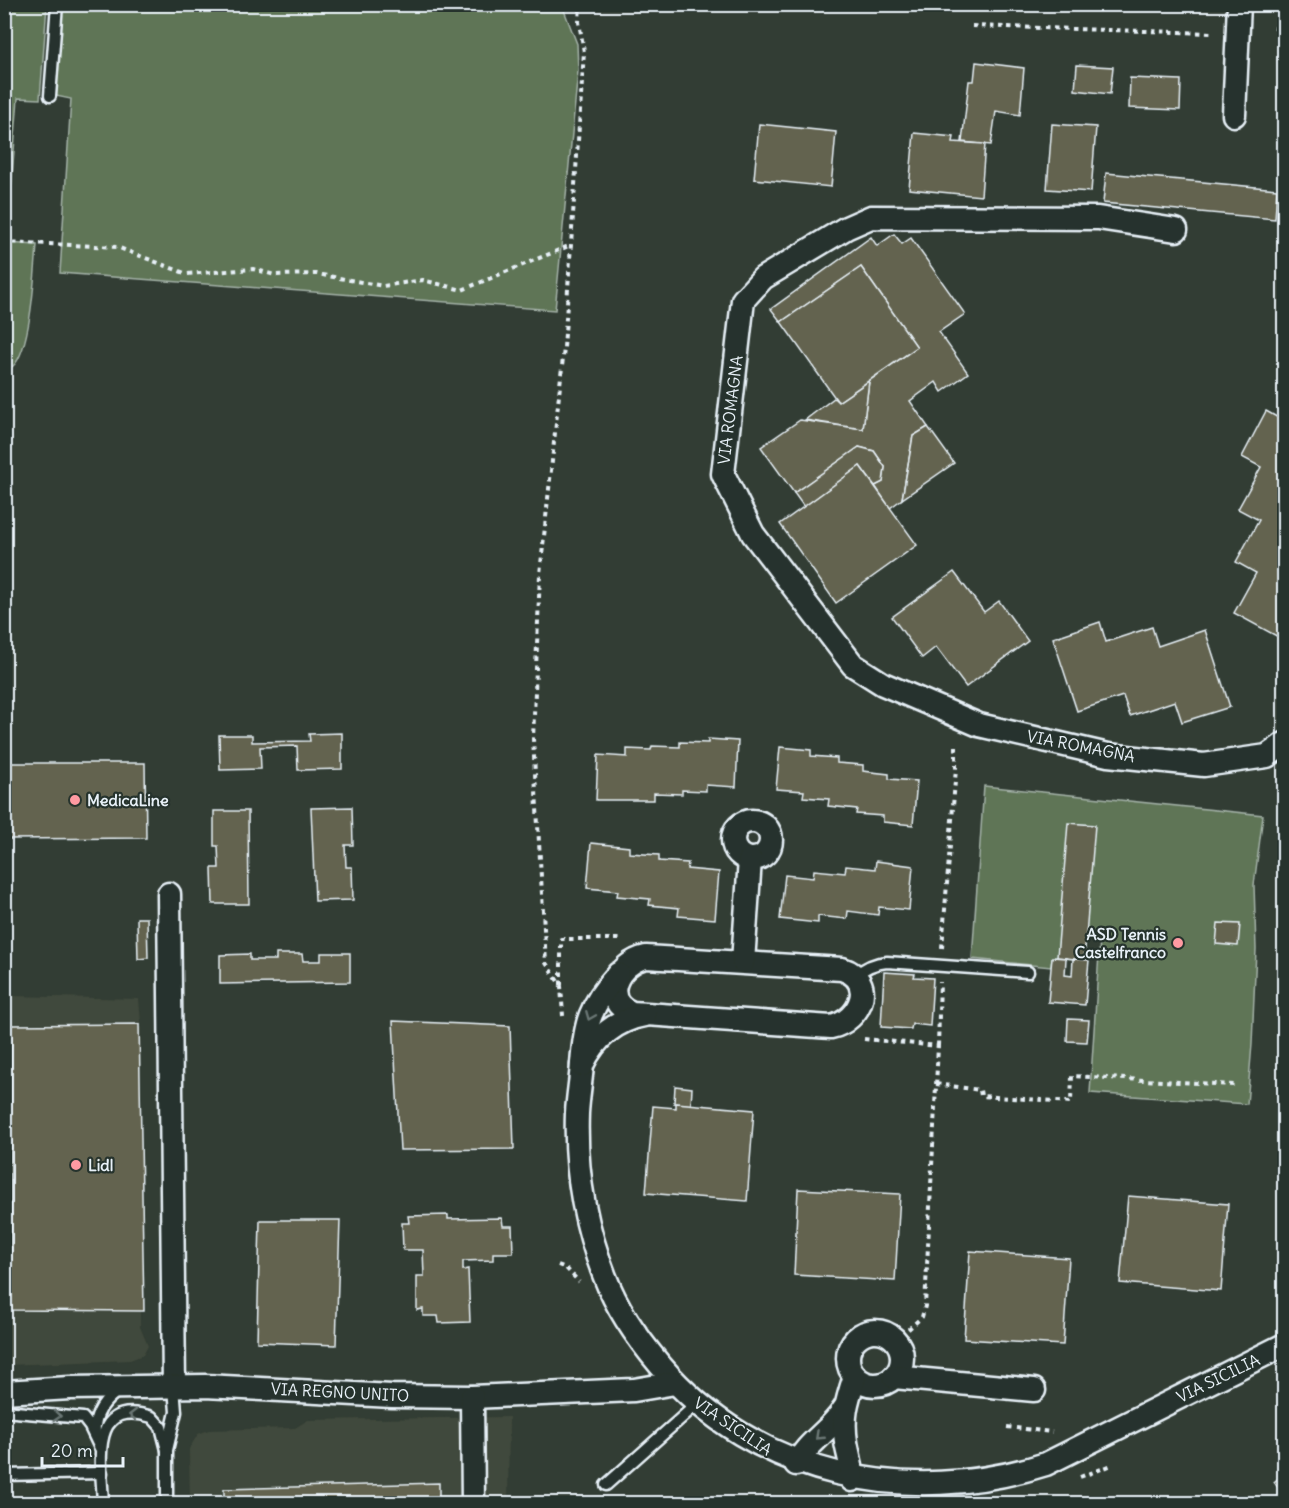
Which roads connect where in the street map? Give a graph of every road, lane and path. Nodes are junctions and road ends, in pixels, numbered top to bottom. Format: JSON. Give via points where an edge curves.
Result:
{"nodes":[{"id":1,"x":57,"y":4,"type":"edge"},
{"id":2,"x":580,"y":4,"type":"edge"},
{"id":3,"x":1239,"y":4,"type":"edge"},
{"id":4,"x":972,"y":26,"type":"dead end"},
{"id":5,"x":1274,"y":28,"type":"dead end"},
{"id":6,"x":1284,"y":28,"type":"edge"},
{"id":7,"x":1217,"y":34,"type":"dead end"},
{"id":8,"x":50,"y":96,"type":"dead end"},
{"id":9,"x":1234,"y":116,"type":"dead end"},
{"id":10,"x":1176,"y":230,"type":"dead end"},
{"id":11,"x":4,"y":242,"type":"edge"},
{"id":12,"x":571,"y":246,"type":"junction"},
{"id":13,"x":956,"y":715,"type":"junction"},
{"id":14,"x":1284,"y":744,"type":"edge"},
{"id":15,"x":750,"y":859,"type":"dead end"},
{"id":16,"x":169,"y":894,"type":"dead end"},
{"id":17,"x":628,"y":939,"type":"dead end"},
{"id":18,"x":743,"y":962,"type":"junction"},
{"id":19,"x":941,"y":966,"type":"junction"},
{"id":20,"x":552,"y":972,"type":"dead end"},
{"id":21,"x":1028,"y":972,"type":"dead end"},
{"id":22,"x":618,"y":974,"type":"junction"},
{"id":23,"x":855,"y":976,"type":"junction"},
{"id":24,"x":561,"y":986,"type":"dead end"},
{"id":25,"x":647,"y":1015,"type":"junction"},
{"id":26,"x":860,"y":1038,"type":"dead end"},
{"id":27,"x":938,"y":1046,"type":"junction"},
{"id":28,"x":582,"y":1066,"type":"junction"},
{"id":29,"x":936,"y":1084,"type":"junction"},
{"id":30,"x":1235,"y":1085,"type":"dead end"},
{"id":31,"x":896,"y":1340,"type":"junction"},
{"id":32,"x":1284,"y":1345,"type":"edge"},
{"id":33,"x":855,"y":1376,"type":"junction"},
{"id":34,"x":894,"y":1377,"type":"junction"},
{"id":35,"x":675,"y":1383,"type":"junction"},
{"id":36,"x":174,"y":1387,"type":"junction"},
{"id":37,"x":129,"y":1388,"type":"junction"},
{"id":38,"x":1034,"y":1389,"type":"dead end"},
{"id":39,"x":4,"y":1392,"type":"edge"},
{"id":40,"x":472,"y":1397,"type":"junction"},
{"id":41,"x":697,"y":1404,"type":"junction"},
{"id":42,"x":844,"y":1409,"type":"junction"},
{"id":43,"x":4,"y":1411,"type":"edge"},
{"id":44,"x":1007,"y":1427,"type":"dead end"},
{"id":45,"x":1058,"y":1433,"type":"dead end"},
{"id":46,"x":99,"y":1446,"type":"junction"},
{"id":47,"x":167,"y":1450,"type":"junction"},
{"id":48,"x":796,"y":1464,"type":"junction"},
{"id":49,"x":102,"y":1473,"type":"junction"},
{"id":50,"x":4,"y":1474,"type":"edge"},
{"id":51,"x":852,"y":1480,"type":"junction"},
{"id":52,"x":606,"y":1485,"type":"dead end"},
{"id":53,"x":103,"y":1503,"type":"edge"},
{"id":54,"x":167,"y":1503,"type":"edge"},
{"id":55,"x":473,"y":1503,"type":"edge"}],
"edges":[{"from":1,"to":8,"type":"lane"},
{"from":2,"to":12,"type":"path","via":[[584,52]]},
{"from":3,"to":9,"type":"street"},
{"from":4,"to":7,"type":"path"},
{"from":5,"to":6,"type":"path"},
{"from":10,"to":13,"type":"street","name":"VIA ROMAGNA","via":[[1098,218],[871,217],[763,279],[743,300],[723,474],[753,534],[854,665],[883,684]]},
{"from":11,"to":12,"type":"path","via":[[117,247],[187,274],[253,268],[275,275],[317,274],[383,286],[423,280],[462,290]]},
{"from":12,"to":20,"type":"path","via":[[540,574],[533,739],[543,937],[546,963]]},
{"from":13,"to":14,"type":"street","name":"VIA ROMAGNA","via":[[979,725],[1108,755],[1204,765],[1267,756]]},
{"from":13,"to":19,"type":"path","via":[[957,768]]},
{"from":15,"to":18,"type":"street"},
{"from":16,"to":36,"type":"street"},
{"from":17,"to":24,"type":"path","via":[[561,939]]},
{"from":18,"to":22,"type":"street","name":"VIA SICILIA","via":[[646,957],[630,962]]},
{"from":18,"to":23,"type":"street","name":"VIA SICILIA","via":[[836,968]]},
{"from":19,"to":21,"type":"lane"},
{"from":19,"to":23,"type":"lane","via":[[879,963]]},
{"from":19,"to":27,"type":"path"},
{"from":22,"to":25,"type":"street","name":"VIA SICILIA","via":[[615,990],[619,1003],[628,1012]]},
{"from":22,"to":28,"type":"street","name":"VIA SICILIA","one_way":true,"via":[[590,1015]]},
{"from":23,"to":25,"type":"street","name":"VIA SICILIA","via":[[861,993],[858,1009],[850,1019],[831,1027]]},
{"from":25,"to":28,"type":"street","name":"VIA SICILIA","via":[[614,1026],[593,1047]]},
{"from":26,"to":27,"type":"path"},
{"from":27,"to":29,"type":"path"},
{"from":28,"to":35,"type":"street","name":"VIA SICILIA","via":[[577,1152],[588,1226],[605,1279],[626,1317]]},
{"from":29,"to":30,"type":"path","via":[[980,1090],[981,1096],[1071,1102],[1072,1076]]},
{"from":29,"to":31,"type":"path","via":[[925,1306],[922,1317]]},
{"from":31,"to":33,"type":"street","via":[[876,1331],[859,1336],[848,1359]]},
{"from":31,"to":34,"type":"street","via":[[902,1362]]},
{"from":32,"to":51,"type":"street","name":"VIA SICILIA","via":[[1023,1472],[981,1482],[938,1486],[892,1486]]},
{"from":33,"to":34,"type":"street","via":[[878,1385]]},
{"from":33,"to":42,"type":"street"},
{"from":34,"to":38,"type":"street"},
{"from":35,"to":40,"type":"street","name":"VIA REGNO UNITO","via":[[634,1390]]},
{"from":35,"to":41,"type":"street","name":"VIA SICILIA"},
{"from":36,"to":37,"type":"street","name":"VIA REGNO UNITO"},
{"from":36,"to":40,"type":"street","name":"VIA REGNO UNITO"},
{"from":36,"to":47,"type":"lane","via":[[176,1412]]},
{"from":37,"to":39,"type":"street","name":"VIA REGNO UNITO"},
{"from":37,"to":46,"type":"lane","via":[[114,1394],[99,1412],[94,1426]]},
{"from":40,"to":55,"type":"street"},
{"from":41,"to":48,"type":"street","name":"VIA SICILIA","via":[[743,1437]]},
{"from":41,"to":52,"type":"lane"},
{"from":42,"to":48,"type":"street","one_way":true,"via":[[805,1449]]},
{"from":42,"to":51,"type":"street"},
{"from":43,"to":46,"type":"lane","one_way":true,"via":[[83,1418]]},
{"from":44,"to":45,"type":"path"},
{"from":47,"to":46,"type":"lane","one_way":true,"via":[[156,1419],[144,1415],[118,1416],[107,1427]]},
{"from":46,"to":49,"type":"lane"},
{"from":47,"to":54,"type":"lane"},
{"from":48,"to":51,"type":"street","name":"VIA SICILIA"},
{"from":49,"to":50,"type":"lane"},
{"from":49,"to":53,"type":"lane"}]}
